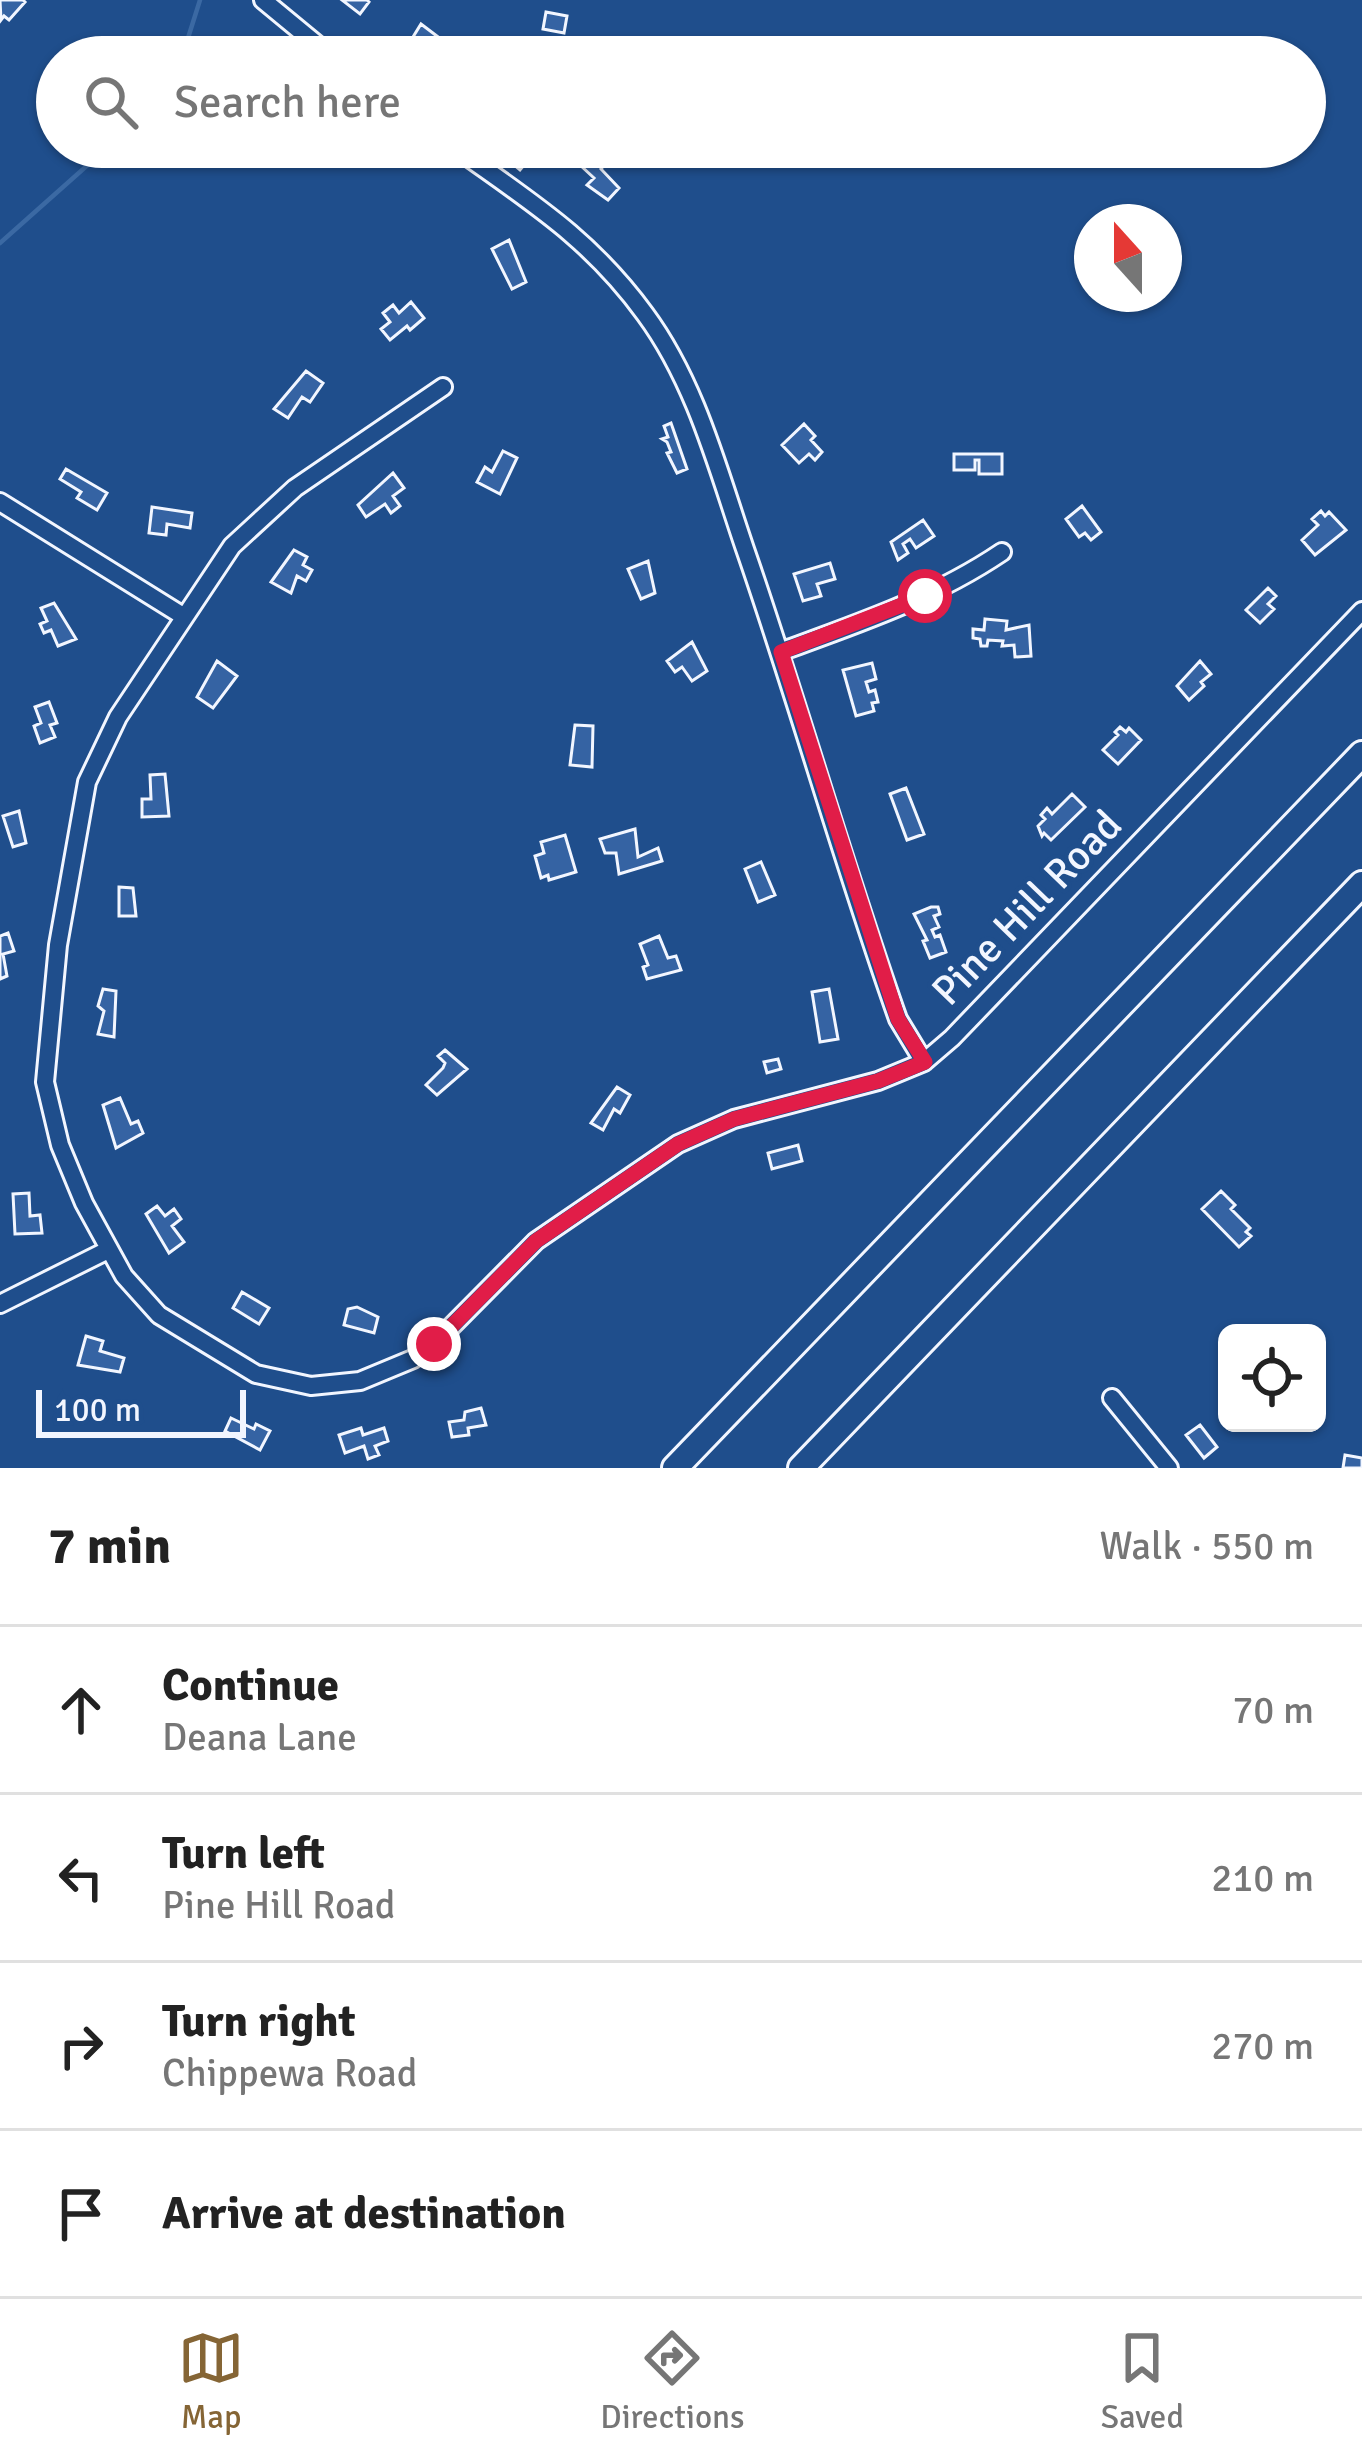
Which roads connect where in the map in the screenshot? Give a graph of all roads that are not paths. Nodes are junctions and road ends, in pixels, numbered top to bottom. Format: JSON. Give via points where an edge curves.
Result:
{"nodes":[{"id":1,"x":263,"y":0,"type":"edge"},
{"id":2,"x":307,"y":36,"type":"edge"},
{"id":3,"x":486,"y":168,"type":"edge"},
{"id":4,"x":442,"y":387,"type":"dead end"},
{"id":5,"x":0,"y":502,"type":"edge"},
{"id":6,"x":1002,"y":552,"type":"dead end"},
{"id":7,"x":1362,"y":611,"type":"edge"},
{"id":8,"x":183,"y":616,"type":"junction"},
{"id":9,"x":781,"y":652,"type":"junction"},
{"id":10,"x":1362,"y":754,"type":"edge"},
{"id":11,"x":1362,"y":884,"type":"edge"},
{"id":12,"x":925,"y":1062,"type":"junction"},
{"id":13,"x":108,"y":1250,"type":"junction"},
{"id":14,"x":0,"y":1304,"type":"edge"},
{"id":15,"x":1112,"y":1398,"type":"dead end"},
{"id":16,"x":675,"y":1468,"type":"edge"},
{"id":17,"x":800,"y":1468,"type":"edge"},
{"id":18,"x":1169,"y":1468,"type":"edge"}],
"edges":[{"from":1,"to":2,"type":"street"},
{"from":3,"to":9,"type":"street","name":"Pine Hill Road","via":[[573,233],[659,334],[699,417]]},
{"from":4,"to":8,"type":"street","via":[[272,507],[214,567]]},
{"from":5,"to":8,"type":"street"},
{"from":6,"to":9,"type":"street","via":[[952,584]]},
{"from":7,"to":12,"type":"street","name":"Pine Hill Road"},
{"from":8,"to":13,"type":"street","via":[[106,737],[87,782],[50,1011],[51,1117]]},
{"from":9,"to":12,"type":"street","name":"Pine Hill Road","via":[[898,1019]]},
{"from":10,"to":16,"type":"highway"},
{"from":11,"to":17,"type":"highway"},
{"from":12,"to":13,"type":"street","via":[[734,1119],[678,1144],[536,1241],[424,1352],[348,1384],[298,1385],[232,1362],[152,1309]]},
{"from":13,"to":14,"type":"street"},
{"from":15,"to":18,"type":"street"}]}
